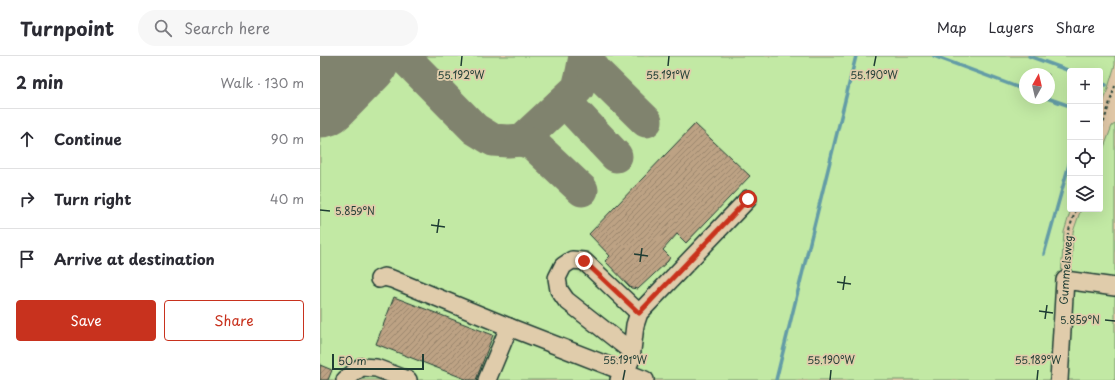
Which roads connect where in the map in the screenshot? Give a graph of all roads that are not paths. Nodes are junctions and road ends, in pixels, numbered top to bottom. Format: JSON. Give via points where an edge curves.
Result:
{"nodes":[{"id":1,"x":748,"y":199,"type":"dead end"},
{"id":2,"x":379,"y":279,"type":"dead end"},
{"id":3,"x":1115,"y":287,"type":"edge"},
{"id":4,"x":639,"y":313,"type":"junction"},
{"id":5,"x":509,"y":327,"type":"junction"},
{"id":6,"x":631,"y":351,"type":"junction"},
{"id":7,"x":622,"y":376,"type":"edge"},
{"id":8,"x":345,"y":380,"type":"edge"},
{"id":9,"x":408,"y":380,"type":"edge"},
{"id":10,"x":487,"y":380,"type":"edge"},
{"id":11,"x":645,"y":380,"type":"edge"},
{"id":12,"x":1059,"y":380,"type":"edge"}],
"edges":[{"from":1,"to":4,"type":"street"},
{"from":2,"to":5,"type":"street","via":[[384,276]]},
{"from":3,"to":12,"type":"street","name":"Gummelsweg","via":[[1065,280]]},
{"from":4,"to":6,"type":"street"},
{"from":4,"to":6,"type":"street","via":[[584,261],[572,260],[563,266],[557,278],[559,290],[566,300]]},
{"from":5,"to":7,"type":"street"},
{"from":5,"to":10,"type":"street"},
{"from":6,"to":7,"type":"street","via":[[631,359]]},
{"from":7,"to":11,"type":"street"},
{"from":8,"to":9,"type":"street","via":[[361,367],[376,368]]}]}
